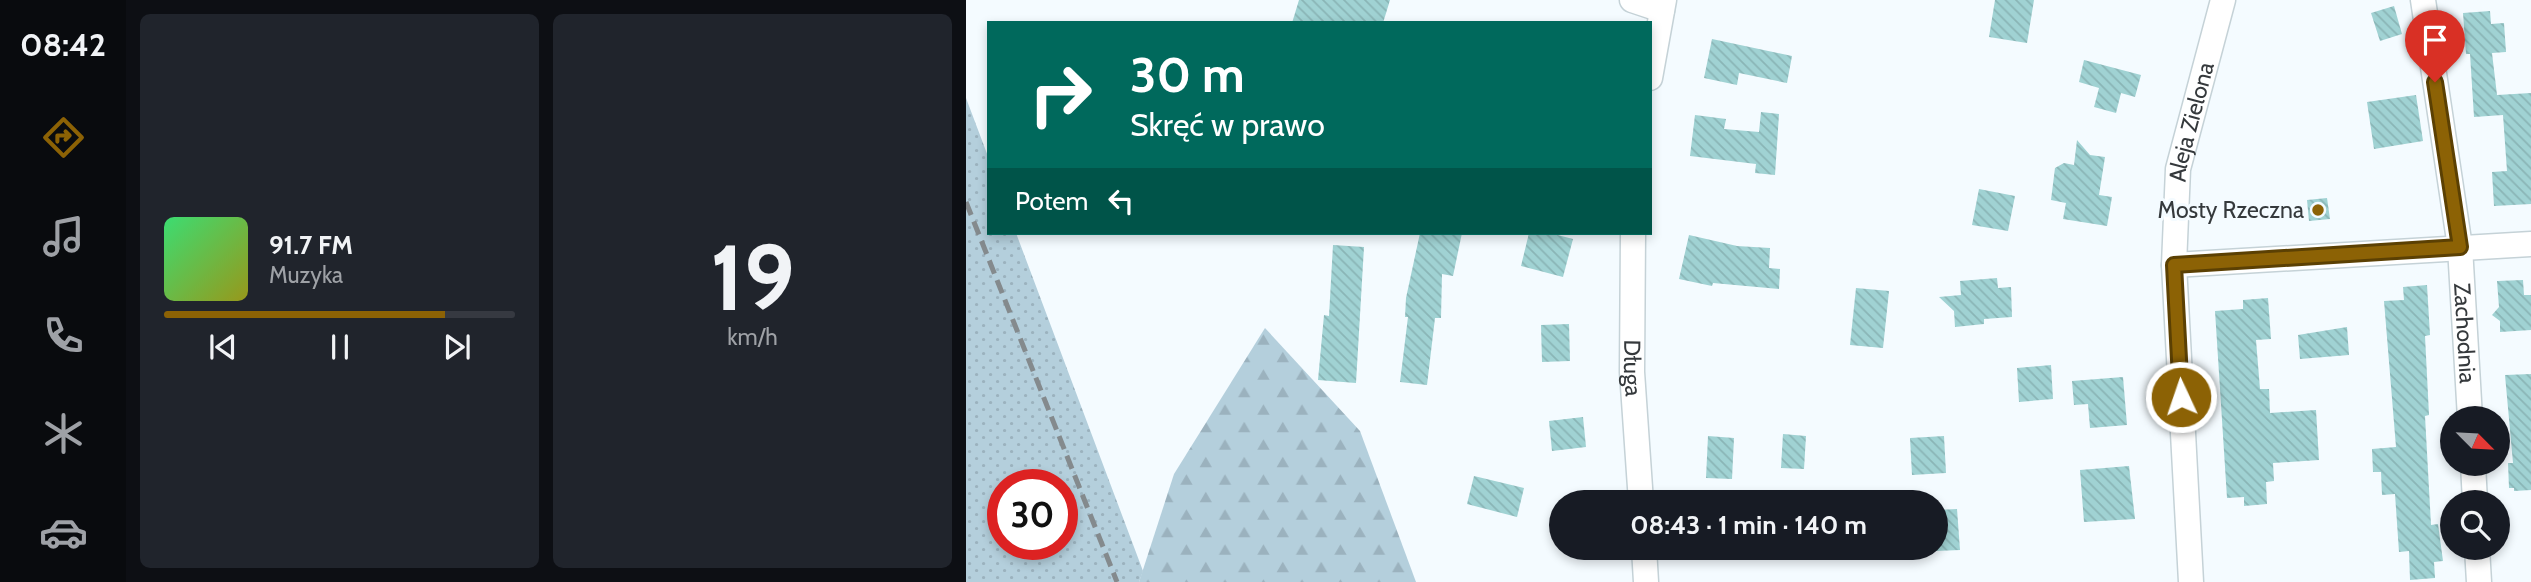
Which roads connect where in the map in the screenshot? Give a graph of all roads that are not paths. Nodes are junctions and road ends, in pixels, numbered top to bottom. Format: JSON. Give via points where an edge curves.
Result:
{"nodes":[{"id":1,"x":1632,"y":0,"type":"edge"},
{"id":2,"x":2223,"y":0,"type":"edge"},
{"id":3,"x":2423,"y":0,"type":"edge"},
{"id":4,"x":1663,"y":5,"type":"edge"},
{"id":5,"x":1652,"y":67,"type":"edge"},
{"id":6,"x":1633,"y":235,"type":"edge"},
{"id":7,"x":2531,"y":244,"type":"edge"},
{"id":8,"x":2460,"y":247,"type":"junction"},
{"id":9,"x":2174,"y":265,"type":"junction"},
{"id":10,"x":2469,"y":406,"type":"edge"},
{"id":11,"x":1640,"y":490,"type":"edge"},
{"id":12,"x":1645,"y":560,"type":"edge"},
{"id":13,"x":2478,"y":560,"type":"edge"},
{"id":14,"x":1646,"y":582,"type":"edge"},
{"id":15,"x":2191,"y":582,"type":"edge"},
{"id":16,"x":2479,"y":582,"type":"edge"}],
"edges":[{"from":1,"to":4,"type":"street"},
{"from":2,"to":9,"type":"street","name":"Aleja Zielona","via":[[2178,169]]},
{"from":3,"to":8,"type":"street","name":"Zachodnia"},
{"from":4,"to":5,"type":"street"},
{"from":6,"to":11,"type":"street","name":"Długa","via":[[1632,372]]},
{"from":7,"to":8,"type":"street"},
{"from":8,"to":9,"type":"street"},
{"from":8,"to":10,"type":"street","name":"Zachodnia"},
{"from":9,"to":15,"type":"street","name":"Aleja Zielona"},
{"from":12,"to":14,"type":"street"},
{"from":13,"to":16,"type":"street"}]}
